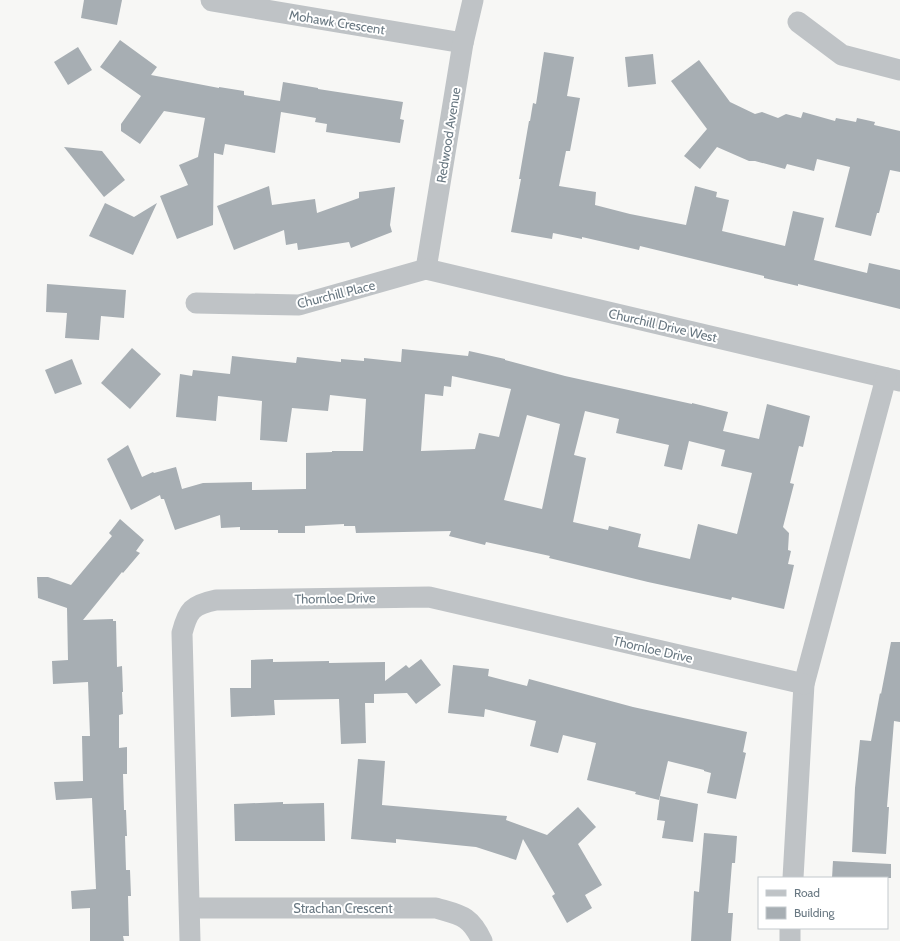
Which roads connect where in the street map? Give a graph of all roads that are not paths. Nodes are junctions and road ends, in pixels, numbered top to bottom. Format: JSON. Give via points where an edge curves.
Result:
{"nodes":[{"id":1,"x":211,"y":0,"type":"edge"},
{"id":2,"x":472,"y":0,"type":"edge"},
{"id":3,"x":798,"y":22,"type":"dead end"},
{"id":4,"x":463,"y":43,"type":"junction"},
{"id":5,"x":900,"y":70,"type":"edge"},
{"id":6,"x":426,"y":269,"type":"junction"},
{"id":7,"x":196,"y":303,"type":"dead end"},
{"id":8,"x":893,"y":380,"type":"edge"},
{"id":9,"x":804,"y":684,"type":"junction"},
{"id":10,"x":793,"y":877,"type":"edge"},
{"id":11,"x":190,"y":908,"type":"junction"},
{"id":12,"x":790,"y":929,"type":"edge"},
{"id":13,"x":190,"y":941,"type":"edge"},
{"id":14,"x":482,"y":941,"type":"edge"},
{"id":15,"x":790,"y":941,"type":"edge"}],
"edges":[{"from":1,"to":4,"type":"street","name":"Mohawk Crescent"},
{"from":2,"to":4,"type":"street","name":"Redwood Avenue"},
{"from":3,"to":5,"type":"street","via":[[842,55]]},
{"from":4,"to":6,"type":"street","name":"Redwood Avenue"},
{"from":6,"to":7,"type":"street","name":"Churchill Place","via":[[300,305]]},
{"from":6,"to":8,"type":"street","name":"Churchill Drive West"},
{"from":8,"to":9,"type":"street"},
{"from":9,"to":10,"type":"street"},
{"from":9,"to":11,"type":"street","name":"Thornloe Drive","via":[[428,597],[216,600],[202,603],[192,609],[182,633]]},
{"from":11,"to":13,"type":"street","name":"Thornloe Drive"},
{"from":11,"to":14,"type":"street","name":"Strachan Crescent","via":[[436,908],[463,916],[476,929]]},
{"from":12,"to":15,"type":"street"}]}
